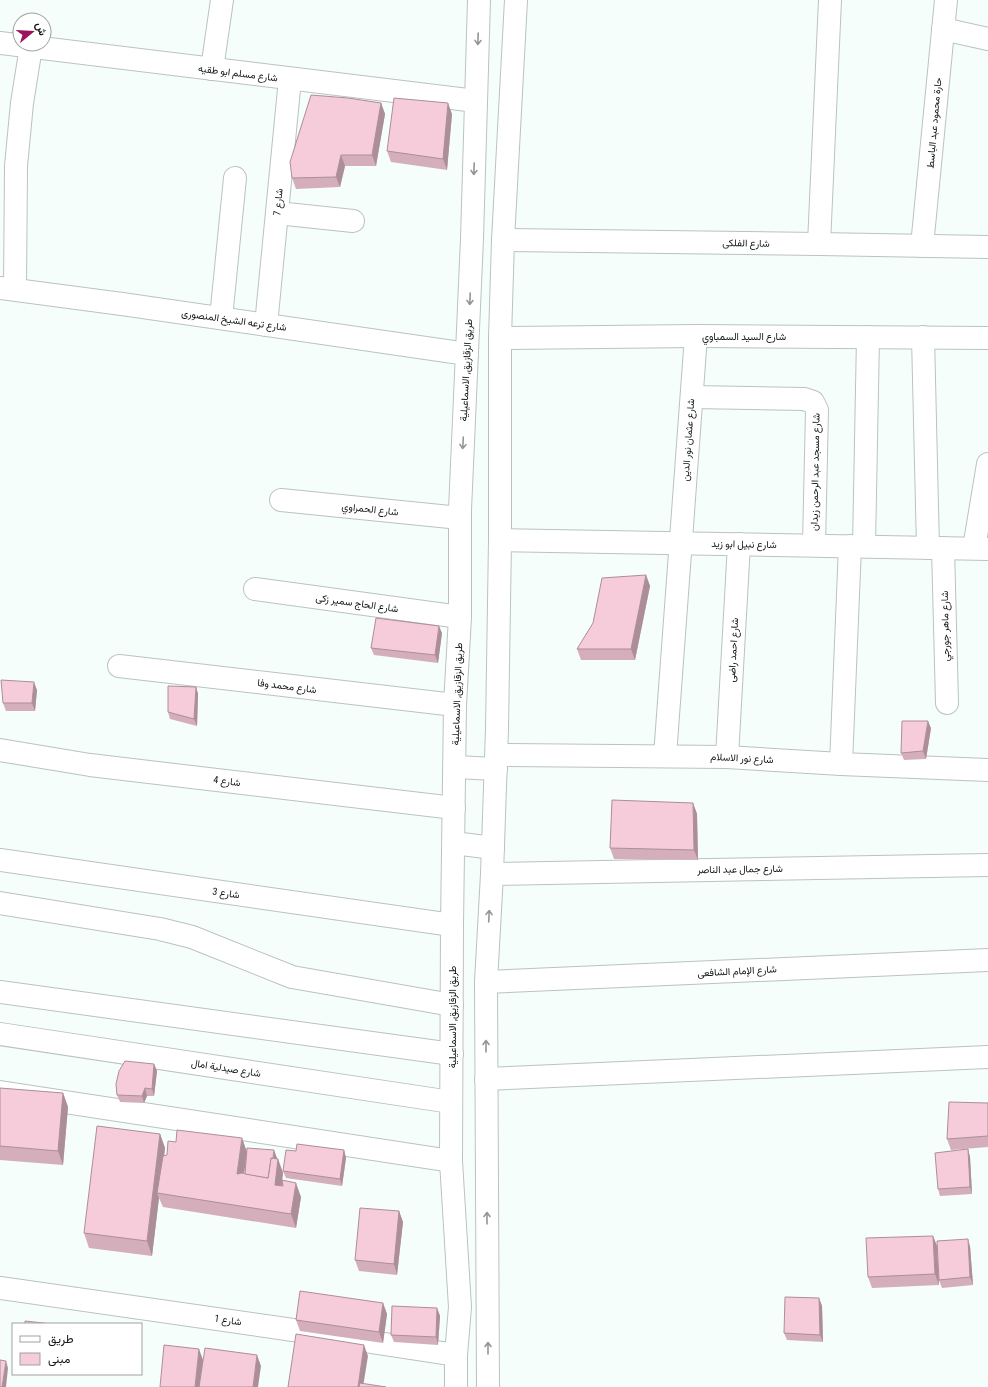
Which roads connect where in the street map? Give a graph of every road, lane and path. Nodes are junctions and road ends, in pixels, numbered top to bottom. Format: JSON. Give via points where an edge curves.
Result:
{"nodes":[{"id":1,"x":222,"y":0,"type":"edge"},
{"id":2,"x":479,"y":0,"type":"edge"},
{"id":3,"x":516,"y":0,"type":"edge"},
{"id":4,"x":830,"y":0,"type":"edge"},
{"id":5,"x":946,"y":0,"type":"edge"},
{"id":6,"x":943,"y":29,"type":"junction"},
{"id":7,"x":988,"y":39,"type":"edge"},
{"id":8,"x":0,"y":43,"type":"edge"},
{"id":9,"x":12,"y":45,"type":"edge"},
{"id":10,"x":52,"y":50,"type":"edge"},
{"id":11,"x":30,"y":52,"type":"edge"},
{"id":12,"x":212,"y":69,"type":"junction"},
{"id":13,"x":290,"y":79,"type":"junction"},
{"id":14,"x":476,"y":101,"type":"junction"},
{"id":15,"x":235,"y":178,"type":"dead end"},
{"id":16,"x":277,"y":213,"type":"junction"},
{"id":17,"x":353,"y":221,"type":"dead end"},
{"id":18,"x":503,"y":240,"type":"junction"},
{"id":19,"x":819,"y":244,"type":"junction"},
{"id":20,"x":922,"y":246,"type":"junction"},
{"id":21,"x":988,"y":247,"type":"edge"},
{"id":22,"x":8,"y":289,"type":"edge"},
{"id":23,"x":221,"y":318,"type":"junction"},
{"id":24,"x":266,"y":325,"type":"junction"},
{"id":25,"x":696,"y":336,"type":"junction"},
{"id":26,"x":868,"y":337,"type":"junction"},
{"id":27,"x":923,"y":337,"type":"junction"},
{"id":28,"x":500,"y":338,"type":"junction"},
{"id":29,"x":988,"y":338,"type":"edge"},
{"id":30,"x":467,"y":354,"type":"junction"},
{"id":31,"x":692,"y":397,"type":"junction"},
{"id":32,"x":988,"y":464,"type":"edge"},
{"id":33,"x":281,"y":500,"type":"dead end"},
{"id":34,"x":460,"y":518,"type":"junction"},
{"id":35,"x":500,"y":540,"type":"junction"},
{"id":36,"x":681,"y":543,"type":"junction"},
{"id":37,"x":739,"y":544,"type":"junction"},
{"id":38,"x":814,"y":545,"type":"junction"},
{"id":39,"x":857,"y":546,"type":"junction"},
{"id":40,"x":936,"y":548,"type":"junction"},
{"id":41,"x":981,"y":548,"type":"edge"},
{"id":42,"x":255,"y":589,"type":"dead end"},
{"id":43,"x":460,"y":617,"type":"junction"},
{"id":44,"x":119,"y":666,"type":"dead end"},
{"id":45,"x":946,"y":703,"type":"dead end"},
{"id":46,"x":455,"y":705,"type":"junction"},
{"id":47,"x":0,"y":750,"type":"edge"},
{"id":48,"x":665,"y":756,"type":"junction"},
{"id":49,"x":727,"y":757,"type":"junction"},
{"id":50,"x":497,"y":762,"type":"junction"},
{"id":51,"x":840,"y":764,"type":"junction"},
{"id":52,"x":455,"y":767,"type":"junction"},
{"id":53,"x":988,"y":770,"type":"edge"},
{"id":54,"x":454,"y":808,"type":"junction"},
{"id":55,"x":454,"y":843,"type":"junction"},
{"id":56,"x":493,"y":848,"type":"junction"},
{"id":57,"x":0,"y":860,"type":"edge"},
{"id":58,"x":988,"y":865,"type":"edge"},
{"id":59,"x":492,"y":874,"type":"junction"},
{"id":60,"x":0,"y":903,"type":"edge"},
{"id":61,"x":452,"y":925,"type":"junction"},
{"id":62,"x":988,"y":960,"type":"edge"},
{"id":63,"x":486,"y":982,"type":"junction"},
{"id":64,"x":0,"y":992,"type":"edge"},
{"id":65,"x":452,"y":1005,"type":"junction"},
{"id":66,"x":0,"y":1034,"type":"edge"},
{"id":67,"x":452,"y":1054,"type":"junction"},
{"id":68,"x":988,"y":1057,"type":"edge"},
{"id":69,"x":486,"y":1079,"type":"junction"},
{"id":70,"x":0,"y":1092,"type":"edge"},
{"id":71,"x":451,"y":1102,"type":"junction"},
{"id":72,"x":451,"y":1161,"type":"junction"},
{"id":73,"x":0,"y":1288,"type":"edge"},
{"id":74,"x":456,"y":1355,"type":"junction"},
{"id":75,"x":456,"y":1387,"type":"edge"},
{"id":76,"x":488,"y":1387,"type":"edge"}],
"edges":[{"from":1,"to":12,"type":"main road"},
{"from":2,"to":14,"type":"main road","name":"طريق الزقازيق, الاسماعيلية","one_way":true},
{"from":3,"to":18,"type":"main road"},
{"from":4,"to":19,"type":"main road"},
{"from":5,"to":6,"type":"main road","name":"حارة محمود عبد الباسط"},
{"from":6,"to":7,"type":"main road"},
{"from":6,"to":20,"type":"main road","name":"حارة محمود عبد الباسط"},
{"from":8,"to":9,"type":"main road","name":"شارع مسلم ابو طقيه"},
{"from":10,"to":12,"type":"main road","name":"شارع مسلم ابو طقيه"},
{"from":11,"to":22,"type":"main road","via":[[16,166]]},
{"from":12,"to":13,"type":"main road","name":"شارع مسلم ابو طقيه"},
{"from":13,"to":14,"type":"main road","name":"شارع مسلم ابو طقيه"},
{"from":13,"to":16,"type":"main road","name":"شارع 7"},
{"from":14,"to":30,"type":"main road","name":"طريق الزقازيق, الاسماعيلية","one_way":true},
{"from":15,"to":23,"type":"main road"},
{"from":16,"to":17,"type":"main road"},
{"from":16,"to":24,"type":"main road","name":"شارع 7"},
{"from":18,"to":19,"type":"main road","name":"شارع الفلكى"},
{"from":18,"to":28,"type":"main road"},
{"from":19,"to":20,"type":"main road","name":"شارع الفلكى"},
{"from":20,"to":21,"type":"main road","name":"شارع الفلكى"},
{"from":22,"to":23,"type":"main road","name":"شارع ترعه الشيخ المنصورى"},
{"from":23,"to":24,"type":"main road","name":"شارع ترعه الشيخ المنصورى"},
{"from":24,"to":30,"type":"main road","name":"شارع ترعه الشيخ المنصورى"},
{"from":25,"to":26,"type":"main road","name":"شارع السيد السمباوي"},
{"from":25,"to":28,"type":"main road","name":"شارع السيد السمباوي"},
{"from":25,"to":31,"type":"main road","name":"شارع عثمان نور الدين"},
{"from":26,"to":27,"type":"main road","name":"شارع السيد السمباوي"},
{"from":26,"to":39,"type":"main road"},
{"from":27,"to":29,"type":"main road","name":"شارع السيد السمباوي"},
{"from":27,"to":40,"type":"main road","name":"شارع ماهر جورجي"},
{"from":28,"to":35,"type":"main road"},
{"from":30,"to":34,"type":"main road","name":"طريق الزقازيق, الاسماعيلية","one_way":true},
{"from":31,"to":36,"type":"main road","name":"شارع عثمان نور الدين"},
{"from":31,"to":38,"type":"main road","name":"شارع مسجد عبد الرحمن زيدان","via":[[804,399],[813,402],[817,410]]},
{"from":32,"to":41,"type":"main road"},
{"from":33,"to":34,"type":"main road","name":"شارع الحمراوي"},
{"from":34,"to":43,"type":"main road","name":"طريق الزقازيق, الاسماعيلية"},
{"from":35,"to":36,"type":"main road","name":"شارع نبيل ابو زيد"},
{"from":35,"to":50,"type":"main road"},
{"from":36,"to":37,"type":"main road","name":"شارع نبيل ابو زيد"},
{"from":36,"to":48,"type":"main road","name":"شارع عثمان نور الدين"},
{"from":37,"to":38,"type":"main road","name":"شارع نبيل ابو زيد"},
{"from":37,"to":49,"type":"main road","name":"شارع احمد راضى"},
{"from":38,"to":39,"type":"main road","name":"شارع نبيل ابو زيد"},
{"from":39,"to":40,"type":"main road","name":"شارع نبيل ابو زيد"},
{"from":39,"to":51,"type":"main road"},
{"from":40,"to":41,"type":"main road","name":"شارع نبيل ابو زيد"},
{"from":40,"to":45,"type":"main road","name":"شارع ماهر جورجي"},
{"from":42,"to":43,"type":"main road","name":"شارع الحاج سمير زكى"},
{"from":43,"to":46,"type":"main road","name":"طريق الزقازيق, الاسماعيلية"},
{"from":44,"to":46,"type":"main road","name":"شارع محمد وفا"},
{"from":46,"to":52,"type":"main road","name":"طريق الزقازيق, الاسماعيلية"},
{"from":47,"to":54,"type":"main road","name":"شارع 4","via":[[90,765]]},
{"from":48,"to":49,"type":"main road","name":"شارع نور الاسلام"},
{"from":48,"to":50,"type":"main road","name":"شارع نور الاسلام"},
{"from":49,"to":51,"type":"main road","name":"شارع نور الاسلام"},
{"from":50,"to":52,"type":"main road","name":"شارع نور الاسلام"},
{"from":50,"to":56,"type":"main road"},
{"from":51,"to":53,"type":"main road","name":"شارع نور الاسلام"},
{"from":52,"to":54,"type":"main road","name":"طريق الزقازيق, الاسماعيلية"},
{"from":54,"to":55,"type":"main road","name":"طريق الزقازيق, الاسماعيلية"},
{"from":55,"to":56,"type":"main road"},
{"from":55,"to":61,"type":"main road","name":"طريق الزقازيق, الاسماعيلية"},
{"from":56,"to":59,"type":"main road"},
{"from":57,"to":61,"type":"main road","name":"شارع 3"},
{"from":58,"to":59,"type":"main road","name":"شارع جمال عبد الناصر"},
{"from":63,"to":59,"type":"main road","one_way":true},
{"from":60,"to":65,"type":"main road","via":[[160,929],[192,937],[292,977]]},
{"from":61,"to":65,"type":"main road","name":"طريق الزقازيق, الاسماعيلية"},
{"from":62,"to":63,"type":"main road","name":"شارع الإمام الشافعى"},
{"from":69,"to":63,"type":"main road","one_way":true},
{"from":64,"to":67,"type":"main road"},
{"from":65,"to":67,"type":"main road","name":"طريق الزقازيق, الاسماعيلية"},
{"from":66,"to":71,"type":"main road","name":"شارع صيدلية امال"},
{"from":67,"to":71,"type":"main road","name":"طريق الزقازيق, الاسماعيلية"},
{"from":68,"to":69,"type":"main road"},
{"from":76,"to":69,"type":"main road","one_way":true},
{"from":70,"to":72,"type":"main road"},
{"from":71,"to":72,"type":"main road","name":"طريق الزقازيق, الاسماعيلية"},
{"from":72,"to":74,"type":"main road","name":"طريق الزقازيق, الاسماعيلية","via":[[460,1307]]},
{"from":73,"to":74,"type":"main road","name":"شارع 1"},
{"from":74,"to":75,"type":"main road","name":"طريق الزقازيق, الاسماعيلية"}]}
